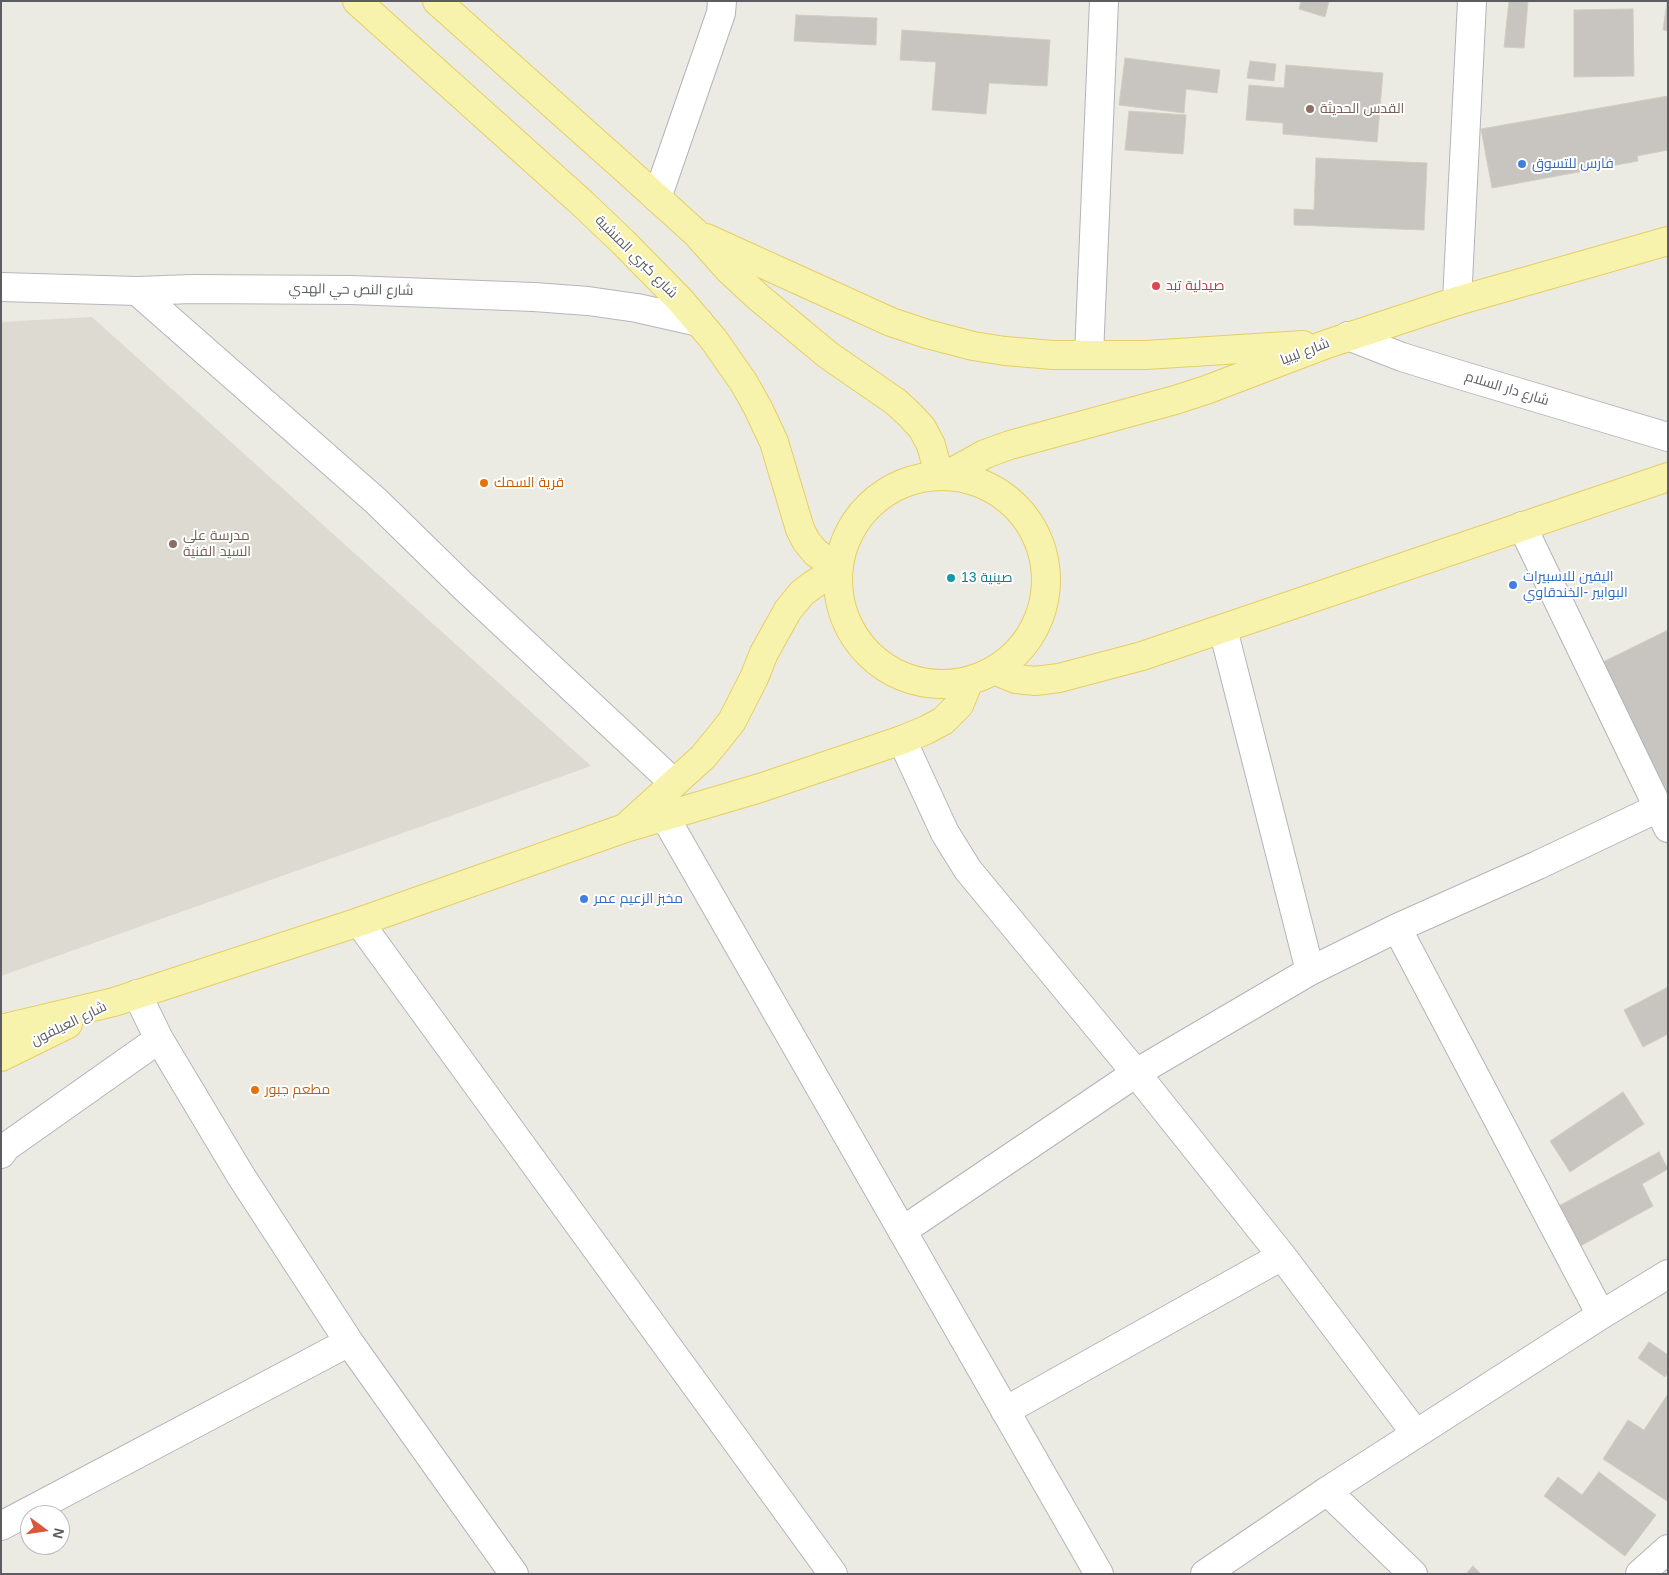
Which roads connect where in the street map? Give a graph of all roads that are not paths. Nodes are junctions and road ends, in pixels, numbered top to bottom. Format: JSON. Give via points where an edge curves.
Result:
{"nodes":[{"id":1,"x":356,"y":1,"type":"edge"},
{"id":2,"x":438,"y":1,"type":"edge"},
{"id":3,"x":722,"y":1,"type":"edge"},
{"id":4,"x":1104,"y":1,"type":"edge"},
{"id":5,"x":1472,"y":1,"type":"edge"},
{"id":6,"x":657,"y":198,"type":"junction"},
{"id":7,"x":697,"y":234,"type":"junction"},
{"id":8,"x":1668,"y":241,"type":"edge"},
{"id":9,"x":1,"y":286,"type":"edge"},
{"id":10,"x":137,"y":291,"type":"junction"},
{"id":11,"x":1457,"y":301,"type":"junction"},
{"id":12,"x":698,"y":322,"type":"junction"},
{"id":13,"x":1338,"y":340,"type":"junction"},
{"id":14,"x":1089,"y":355,"type":"junction"},
{"id":15,"x":1668,"y":437,"type":"edge"},
{"id":16,"x":943,"y":475,"type":"junction"},
{"id":17,"x":1668,"y":477,"type":"edge"},
{"id":18,"x":1522,"y":526,"type":"junction"},
{"id":19,"x":838,"y":569,"type":"junction"},
{"id":20,"x":1223,"y":629,"type":"junction"},
{"id":21,"x":994,"y":670,"type":"junction"},
{"id":22,"x":969,"y":680,"type":"junction"},
{"id":23,"x":902,"y":740,"type":"junction"},
{"id":24,"x":674,"y":784,"type":"junction"},
{"id":25,"x":664,"y":817,"type":"junction"},
{"id":26,"x":1663,"y":818,"type":"edge"},
{"id":27,"x":625,"y":828,"type":"junction"},
{"id":28,"x":359,"y":922,"type":"junction"},
{"id":29,"x":1397,"y":928,"type":"junction"},
{"id":30,"x":1310,"y":971,"type":"junction"},
{"id":31,"x":125,"y":998,"type":"junction"},
{"id":32,"x":1,"y":1029,"type":"edge"},
{"id":33,"x":159,"y":1039,"type":"junction"},
{"id":34,"x":1,"y":1057,"type":"edge"},
{"id":35,"x":1136,"y":1074,"type":"junction"},
{"id":36,"x":1,"y":1154,"type":"edge"},
{"id":37,"x":902,"y":1231,"type":"junction"},
{"id":38,"x":1282,"y":1256,"type":"junction"},
{"id":39,"x":1668,"y":1274,"type":"edge"},
{"id":40,"x":1601,"y":1315,"type":"junction"},
{"id":41,"x":349,"y":1342,"type":"junction"},
{"id":42,"x":1005,"y":1411,"type":"junction"},
{"id":43,"x":1416,"y":1434,"type":"junction"},
{"id":44,"x":1327,"y":1491,"type":"junction"},
{"id":45,"x":1,"y":1526,"type":"edge"},
{"id":46,"x":1668,"y":1549,"type":"edge"},
{"id":47,"x":514,"y":1574,"type":"edge"},
{"id":48,"x":833,"y":1574,"type":"edge"},
{"id":49,"x":1099,"y":1574,"type":"edge"},
{"id":50,"x":1205,"y":1574,"type":"edge"},
{"id":51,"x":1413,"y":1574,"type":"edge"},
{"id":52,"x":1640,"y":1574,"type":"edge"}],
"edges":[{"from":1,"to":12,"type":"main road","name":"شارع كبري المنشية","via":[[624,243]]},
{"from":2,"to":6,"type":"main road"},
{"from":3,"to":6,"type":"street","via":[[721,13]]},
{"from":4,"to":14,"type":"street"},
{"from":5,"to":11,"type":"street"},
{"from":6,"to":7,"type":"main road"},
{"from":7,"to":14,"type":"main road","via":[[891,322],[927,334],[1006,351]]},
{"from":7,"to":16,"type":"main road","via":[[729,270],[794,327],[910,415],[922,428]]},
{"from":8,"to":11,"type":"main road","name":"شارع ليبيا"},
{"from":9,"to":10,"type":"street","name":"شارع النص حي الهدي"},
{"from":10,"to":12,"type":"street","name":"شارع النص حي الهدي","via":[[350,290],[534,297],[638,308]]},
{"from":10,"to":24,"type":"street","via":[[376,501]]},
{"from":11,"to":13,"type":"main road","name":"شارع ليبيا"},
{"from":12,"to":19,"type":"main road","name":"شارع كبري المنشية","via":[[714,340],[758,408],[774,442],[806,541]]},
{"from":13,"to":14,"type":"main road"},
{"from":13,"to":15,"type":"street","name":"شارع دار السلام"},
{"from":13,"to":16,"type":"main road","name":"شارع ليبيا","via":[[1183,398],[1010,445]]},
{"from":16,"to":19,"type":"main road","via":[[912,480],[886,492],[864,510],[849,534]]},
{"from":16,"to":21,"type":"main road","via":[[976,480],[1002,494],[1024,514],[1038,541],[1043,560],[1044,599],[1034,627],[1017,652]]},
{"from":17,"to":18,"type":"main road"},
{"from":18,"to":20,"type":"main road"},
{"from":18,"to":26,"type":"street"},
{"from":19,"to":22,"type":"main road","via":[[844,613],[854,636],[876,660],[904,677],[936,684]]},
{"from":19,"to":24,"type":"main road","via":[[808,588],[788,610],[732,721],[703,757]]},
{"from":20,"to":21,"type":"main road","via":[[1142,656],[1059,678],[1016,679]]},
{"from":20,"to":30,"type":"street"},
{"from":21,"to":22,"type":"main road"},
{"from":22,"to":23,"type":"main road","via":[[959,705],[943,721]]},
{"from":23,"to":25,"type":"main road"},
{"from":23,"to":35,"type":"street","via":[[946,833],[968,870]]},
{"from":24,"to":27,"type":"main road"},
{"from":25,"to":27,"type":"main road"},
{"from":25,"to":37,"type":"street"},
{"from":26,"to":29,"type":"street","via":[[1538,866]]},
{"from":27,"to":28,"type":"main road"},
{"from":28,"to":31,"type":"main road"},
{"from":28,"to":48,"type":"street"},
{"from":29,"to":30,"type":"street"},
{"from":29,"to":40,"type":"street"},
{"from":30,"to":35,"type":"street"},
{"from":31,"to":32,"type":"main road","name":"شارع العيلفون"},
{"from":31,"to":33,"type":"street"},
{"from":31,"to":34,"type":"main road","name":"شارع العيلفون"},
{"from":33,"to":36,"type":"street","via":[[6,1147]]},
{"from":33,"to":41,"type":"street","via":[[241,1176]]},
{"from":35,"to":37,"type":"street"},
{"from":35,"to":38,"type":"street"},
{"from":37,"to":42,"type":"street"},
{"from":38,"to":42,"type":"street"},
{"from":38,"to":43,"type":"street"},
{"from":39,"to":40,"type":"street"},
{"from":40,"to":43,"type":"street"},
{"from":41,"to":45,"type":"street"},
{"from":41,"to":47,"type":"street"},
{"from":42,"to":49,"type":"street"},
{"from":43,"to":44,"type":"street"},
{"from":44,"to":50,"type":"street"},
{"from":44,"to":51,"type":"street"},
{"from":46,"to":52,"type":"street"}]}
